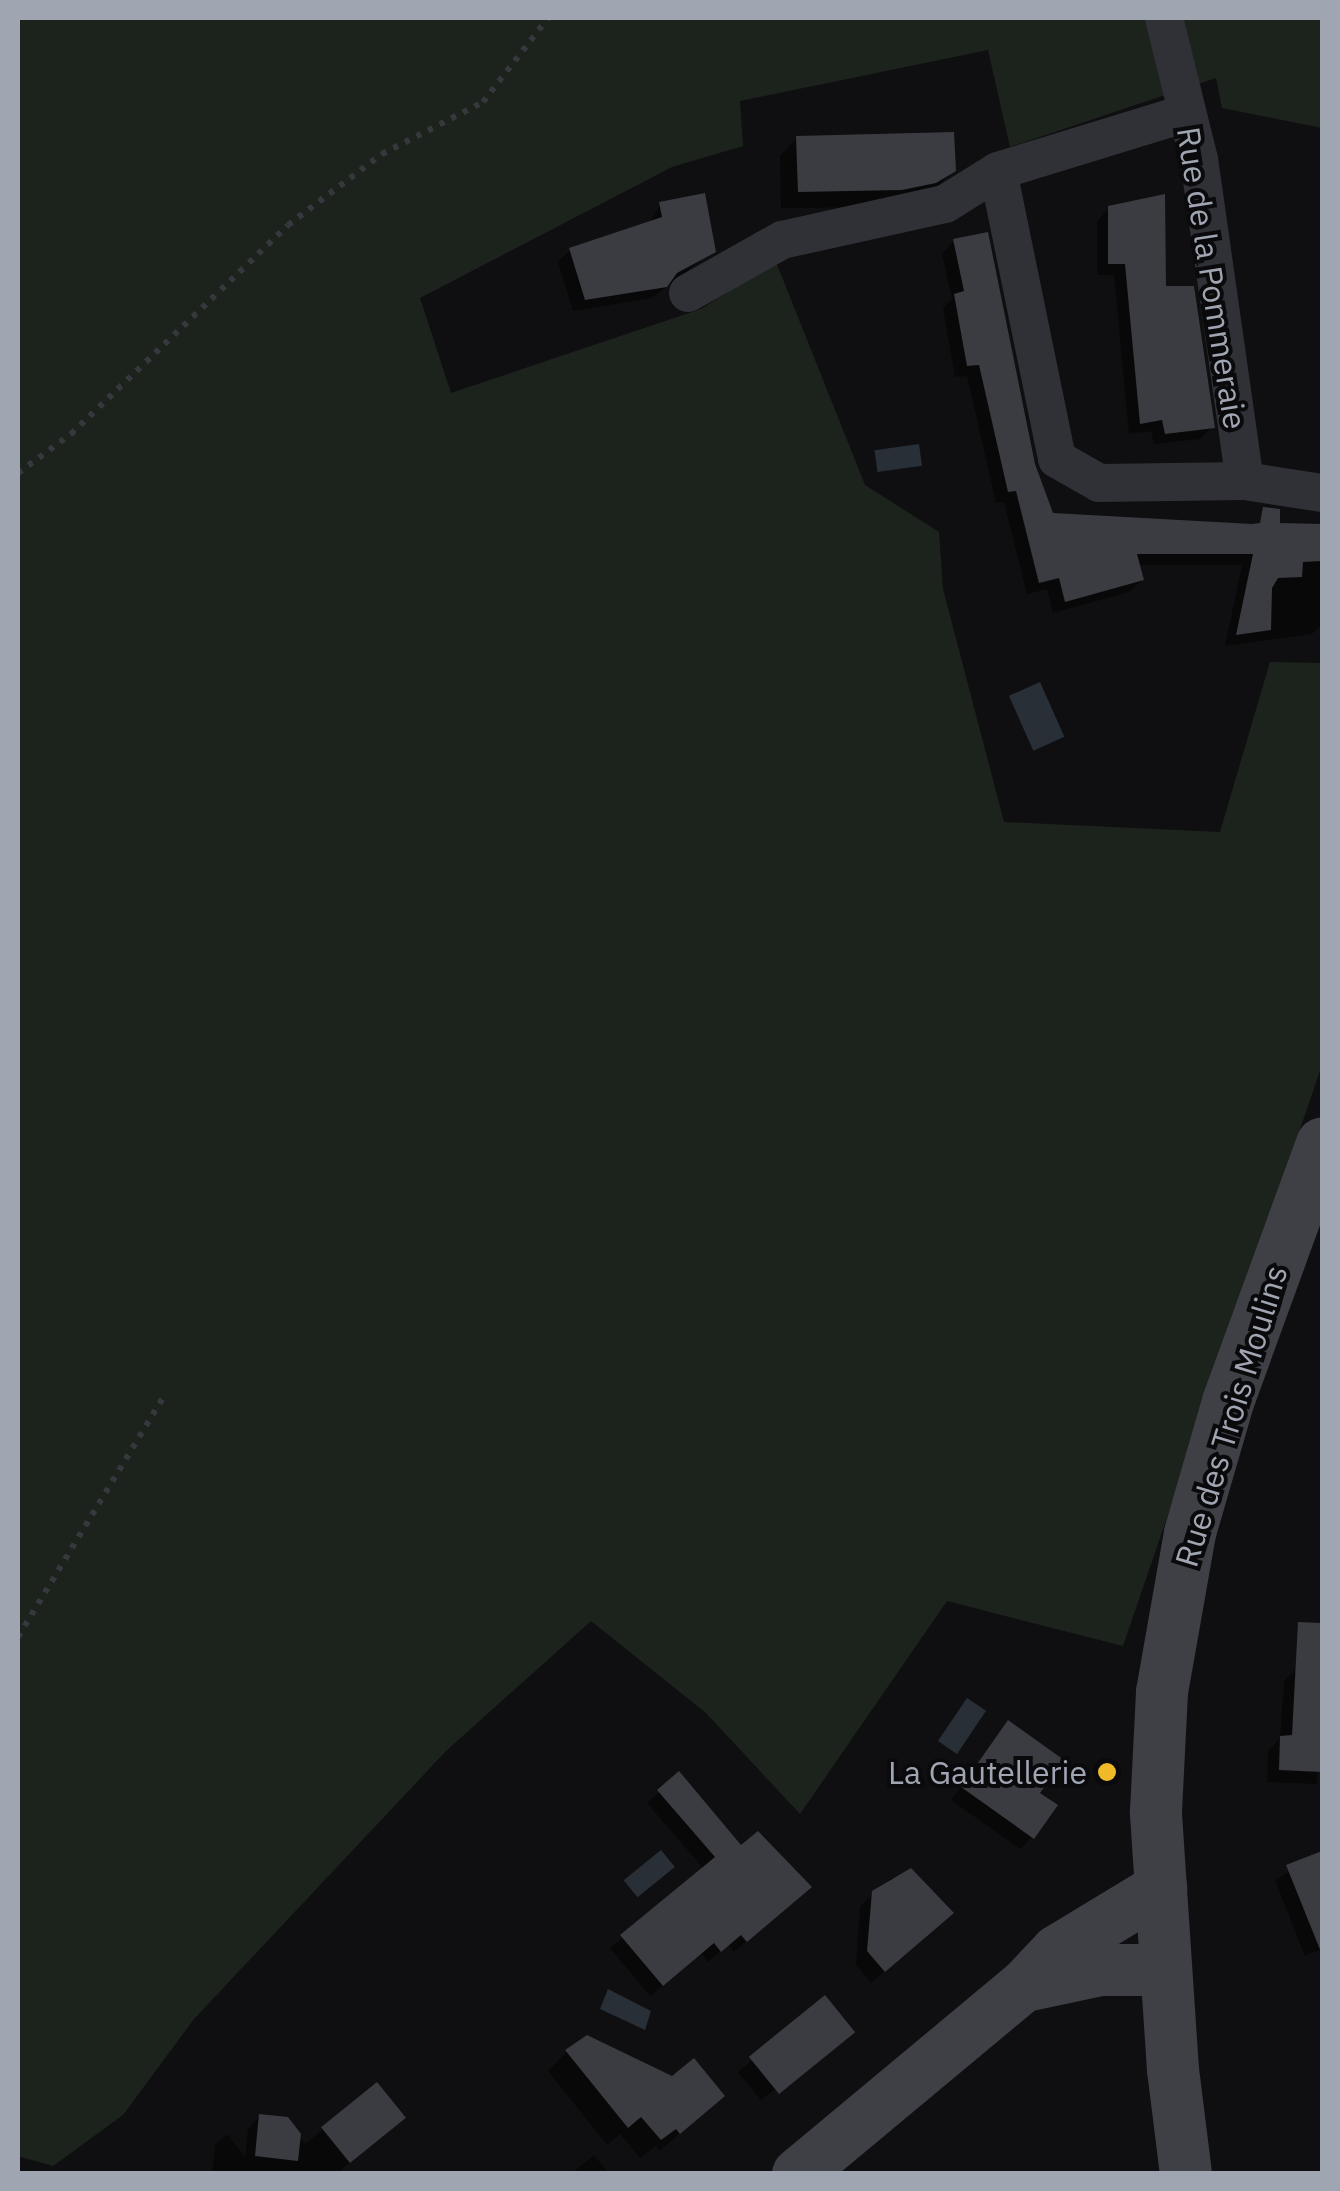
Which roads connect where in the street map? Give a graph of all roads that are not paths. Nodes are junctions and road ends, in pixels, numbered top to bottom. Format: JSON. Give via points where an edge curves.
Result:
{"nodes":[{"id":1,"x":1164,"y":18,"type":"edge"},
{"id":2,"x":1186,"y":114,"type":"junction"},
{"id":3,"x":998,"y":171,"type":"junction"},
{"id":4,"x":688,"y":293,"type":"dead end"},
{"id":5,"x":1246,"y":480,"type":"junction"},
{"id":6,"x":1322,"y":493,"type":"edge"},
{"id":7,"x":1322,"y":1144,"type":"edge"},
{"id":8,"x":1161,"y":1888,"type":"junction"},
{"id":9,"x":1166,"y":1970,"type":"junction"},
{"id":10,"x":1024,"y":1986,"type":"junction"},
{"id":11,"x":798,"y":2174,"type":"edge"},
{"id":12,"x":1186,"y":2174,"type":"edge"}],
"edges":[{"from":1,"to":2,"type":"street","name":"Rue de la Pommeraie"},
{"from":2,"to":3,"type":"street"},
{"from":2,"to":5,"type":"street","name":"Rue de la Pommeraie","via":[[1199,159]]},
{"from":3,"to":4,"type":"street","via":[[946,204],[782,240]]},
{"from":3,"to":5,"type":"street","via":[[1056,458],[1099,484]]},
{"from":5,"to":6,"type":"street"},
{"from":7,"to":8,"type":"main road","name":"Rue des Trois Moulins","via":[[1228,1402],[1190,1532],[1162,1692],[1156,1811]]},
{"from":8,"to":9,"type":"main road","name":"Rue des Trois Moulins"},
{"from":8,"to":10,"type":"main road","via":[[1057,1951]]},
{"from":9,"to":10,"type":"main road","via":[[1100,1970]]},
{"from":9,"to":12,"type":"main road","name":"Rue des Trois Moulins"},
{"from":10,"to":11,"type":"main road"}]}
